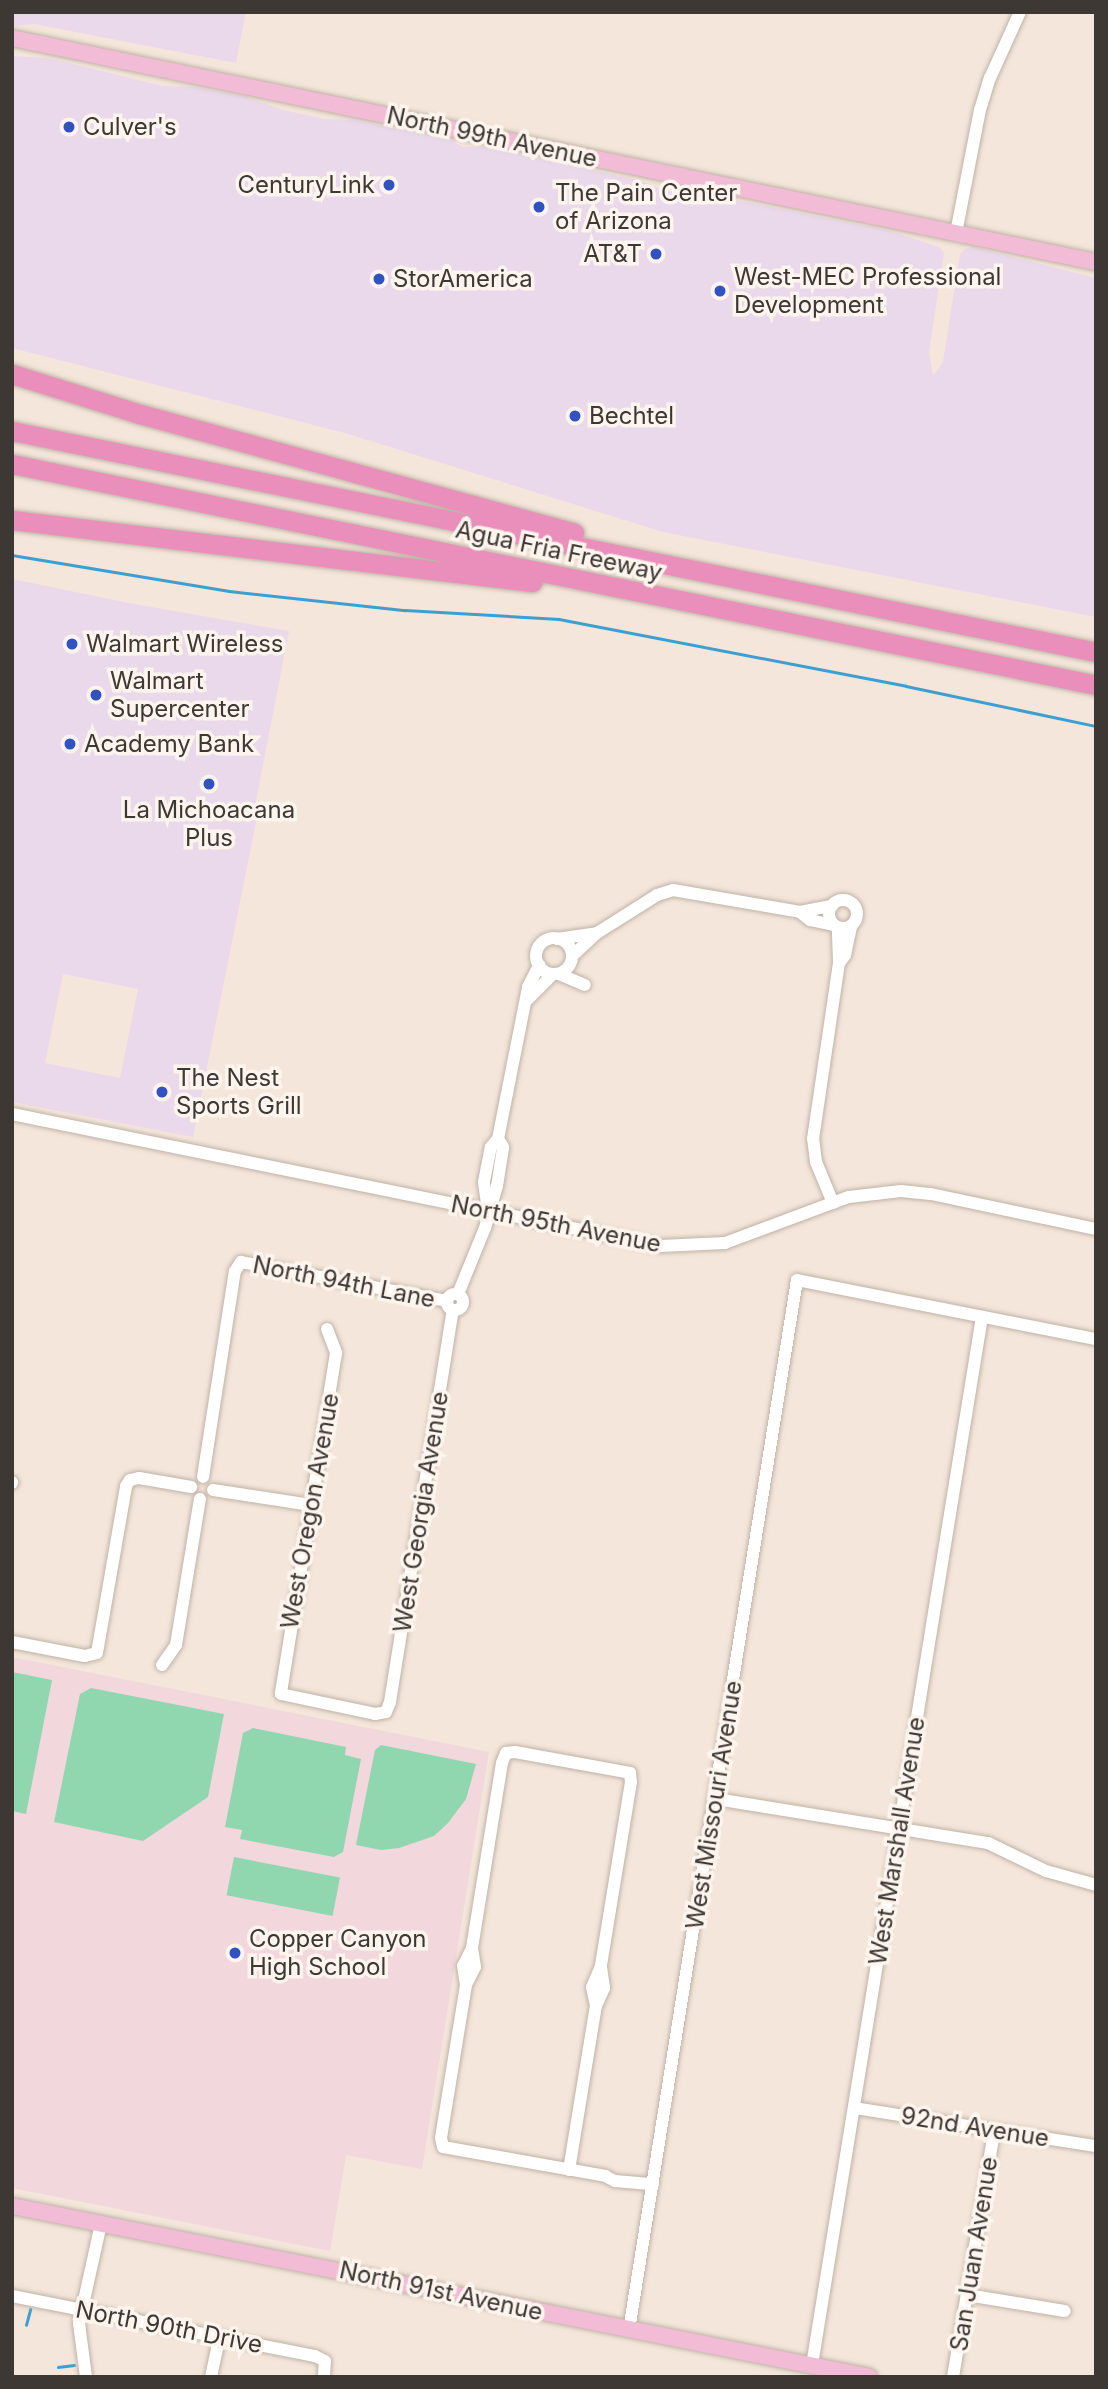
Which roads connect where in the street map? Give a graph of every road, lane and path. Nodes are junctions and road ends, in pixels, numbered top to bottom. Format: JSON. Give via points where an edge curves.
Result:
{"nodes":[{"id":1,"x":1020,"y":12,"type":"edge"},
{"id":2,"x":12,"y":38,"type":"edge"},
{"id":3,"x":956,"y":233,"type":"junction"},
{"id":4,"x":1096,"y":261,"type":"edge"},
{"id":5,"x":12,"y":374,"type":"edge"},
{"id":6,"x":12,"y":431,"type":"edge"},
{"id":7,"x":12,"y":464,"type":"edge"},
{"id":8,"x":12,"y":520,"type":"edge"},
{"id":9,"x":709,"y":573,"type":"junction"},
{"id":10,"x":702,"y":606,"type":"junction"},
{"id":11,"x":1096,"y":652,"type":"edge"},
{"id":12,"x":1096,"y":685,"type":"edge"},
{"id":13,"x":832,"y":906,"type":"junction"},
{"id":14,"x":800,"y":912,"type":"junction"},
{"id":15,"x":841,"y":926,"type":"junction"},
{"id":16,"x":597,"y":933,"type":"junction"},
{"id":17,"x":557,"y":939,"type":"junction"},
{"id":18,"x":571,"y":960,"type":"junction"},
{"id":19,"x":539,"y":965,"type":"junction"},
{"id":20,"x":556,"y":974,"type":"junction"},
{"id":21,"x":528,"y":999,"type":"junction"},
{"id":22,"x":12,"y":1114,"type":"edge"},
{"id":23,"x":833,"y":1203,"type":"junction"},
{"id":24,"x":488,"y":1211,"type":"junction"},
{"id":25,"x":1096,"y":1228,"type":"edge"},
{"id":26,"x":453,"y":1302,"type":"junction"},
{"id":27,"x":982,"y":1317,"type":"junction"},
{"id":28,"x":327,"y":1329,"type":"dead end"},
{"id":29,"x":1096,"y":1339,"type":"edge"},
{"id":30,"x":203,"y":1477,"type":"junction"},
{"id":31,"x":191,"y":1487,"type":"junction"},
{"id":32,"x":213,"y":1490,"type":"junction"},
{"id":33,"x":200,"y":1499,"type":"junction"},
{"id":34,"x":311,"y":1505,"type":"junction"},
{"id":35,"x":12,"y":1642,"type":"edge"},
{"id":36,"x":162,"y":1665,"type":"dead end"},
{"id":37,"x":282,"y":1694,"type":"joint"},
{"id":38,"x":716,"y":1799,"type":"junction"},
{"id":39,"x":898,"y":1829,"type":"junction"},
{"id":40,"x":1096,"y":1885,"type":"edge"},
{"id":41,"x":855,"y":2108,"type":"junction"},
{"id":42,"x":994,"y":2130,"type":"junction"},
{"id":43,"x":1096,"y":2146,"type":"edge"},
{"id":44,"x":569,"y":2170,"type":"junction"},
{"id":45,"x":653,"y":2184,"type":"junction"},
{"id":46,"x":12,"y":2206,"type":"edge"},
{"id":47,"x":101,"y":2224,"type":"junction"},
{"id":48,"x":967,"y":2295,"type":"junction"},
{"id":49,"x":12,"y":2296,"type":"edge"},
{"id":50,"x":82,"y":2309,"type":"junction"},
{"id":51,"x":1065,"y":2311,"type":"dead end"},
{"id":52,"x":629,"y":2330,"type":"junction"},
{"id":53,"x":219,"y":2338,"type":"junction"},
{"id":54,"x":812,"y":2365,"type":"junction"},
{"id":55,"x":86,"y":2377,"type":"edge"},
{"id":56,"x":211,"y":2377,"type":"edge"},
{"id":57,"x":324,"y":2377,"type":"edge"},
{"id":58,"x":869,"y":2377,"type":"edge"},
{"id":59,"x":953,"y":2377,"type":"edge"}],
"edges":[{"from":1,"to":3,"type":"street","via":[[980,110]]},
{"from":2,"to":3,"type":"main road","name":"North 99th Avenue"},
{"from":3,"to":4,"type":"main road","name":"North 99th Avenue"},
{"from":5,"to":9,"type":"highway","via":[[152,417],[636,548]]},
{"from":6,"to":9,"type":"highway","name":"Agua Fria Freeway"},
{"from":7,"to":10,"type":"highway","name":"Agua Fria Freeway"},
{"from":8,"to":10,"type":"highway","via":[[351,558]]},
{"from":9,"to":11,"type":"highway","name":"Agua Fria Freeway"},
{"from":10,"to":12,"type":"highway","name":"Agua Fria Freeway"},
{"from":13,"to":14,"type":"street"},
{"from":13,"to":15,"type":"street","via":[[829,914]]},
{"from":13,"to":15,"type":"street","via":[[842,900],[854,905],[857,916]]},
{"from":14,"to":15,"type":"street","via":[[810,920]]},
{"from":14,"to":16,"type":"street","via":[[673,890],[657,895]]},
{"from":15,"to":23,"type":"street","via":[[813,1139],[816,1162]]},
{"from":16,"to":17,"type":"street"},
{"from":16,"to":18,"type":"street"},
{"from":17,"to":18,"type":"street","via":[[567,944]]},
{"from":17,"to":19,"type":"street","via":[[542,944],[537,954]]},
{"from":18,"to":20,"type":"street"},
{"from":18,"to":20,"type":"street","via":[[585,985]]},
{"from":19,"to":20,"type":"street"},
{"from":19,"to":21,"type":"street","name":"West Georgia Avenue","via":[[528,987]]},
{"from":20,"to":21,"type":"street"},
{"from":21,"to":24,"type":"street","name":"West Georgia Avenue","via":[[498,1139],[503,1147],[497,1186]]},
{"from":22,"to":24,"type":"street","name":"North 95th Avenue"},
{"from":23,"to":24,"type":"street","name":"North 95th Avenue","via":[[744,1238],[677,1247]]},
{"from":23,"to":25,"type":"street","name":"North 95th Avenue","via":[[877,1192],[915,1192]]},
{"from":24,"to":26,"type":"street","name":"West Georgia Avenue"},
{"from":26,"to":30,"type":"street","name":"North 94th Lane","via":[[241,1262],[235,1271]]},
{"from":26,"to":37,"type":"street","name":"West Georgia Avenue","via":[[386,1712],[375,1714]]},
{"from":27,"to":29,"type":"street"},
{"from":27,"to":38,"type":"street","name":"West Missouri Avenue","via":[[797,1280]]},
{"from":27,"to":39,"type":"street","name":"West Marshall Avenue"},
{"from":28,"to":34,"type":"street","name":"West Oregon Avenue","via":[[336,1353]]},
{"from":30,"to":31,"type":"street","via":[[195,1479]]},
{"from":30,"to":32,"type":"street"},
{"from":31,"to":33,"type":"street"},
{"from":31,"to":35,"type":"street","via":[[139,1478],[126,1486],[97,1653],[85,1656]]},
{"from":32,"to":33,"type":"street"},
{"from":32,"to":34,"type":"street"},
{"from":33,"to":36,"type":"street","via":[[176,1645]]},
{"from":34,"to":37,"type":"street","name":"West Oregon Avenue"},
{"from":38,"to":39,"type":"street"},
{"from":38,"to":45,"type":"street","name":"West Missouri Avenue"},
{"from":39,"to":40,"type":"street","via":[[988,1843],[1046,1871]]},
{"from":39,"to":41,"type":"street","name":"West Marshall Avenue"},
{"from":41,"to":42,"type":"street","name":"92nd Avenue"},
{"from":41,"to":54,"type":"street","name":"West Marshall Avenue"},
{"from":42,"to":43,"type":"street","name":"92nd Avenue"},
{"from":42,"to":48,"type":"street","name":"San Juan Avenue"},
{"from":44,"to":44,"type":"street","via":[[596,2006],[592,1987],[601,1966],[631,1782],[629,1773],[506,1753],[472,1948],[463,1966],[466,1985],[441,2138],[443,2147]]},
{"from":44,"to":45,"type":"street","via":[[605,2176],[616,2173]]},
{"from":45,"to":52,"type":"street","name":"West Missouri Avenue"},
{"from":46,"to":47,"type":"main road","name":"North 91st Avenue"},
{"from":47,"to":50,"type":"street"},
{"from":47,"to":52,"type":"main road","name":"North 91st Avenue"},
{"from":48,"to":51,"type":"street"},
{"from":48,"to":59,"type":"street","name":"San Juan Avenue"},
{"from":49,"to":50,"type":"street","name":"North 90th Drive"},
{"from":50,"to":53,"type":"street","name":"North 90th Drive"},
{"from":50,"to":55,"type":"street","via":[[79,2337]]},
{"from":52,"to":54,"type":"main road","name":"North 91st Avenue"},
{"from":53,"to":56,"type":"street"},
{"from":53,"to":57,"type":"street","name":"North 90th Drive","via":[[325,2361]]},
{"from":54,"to":58,"type":"main road","name":"North 91st Avenue"}]}
